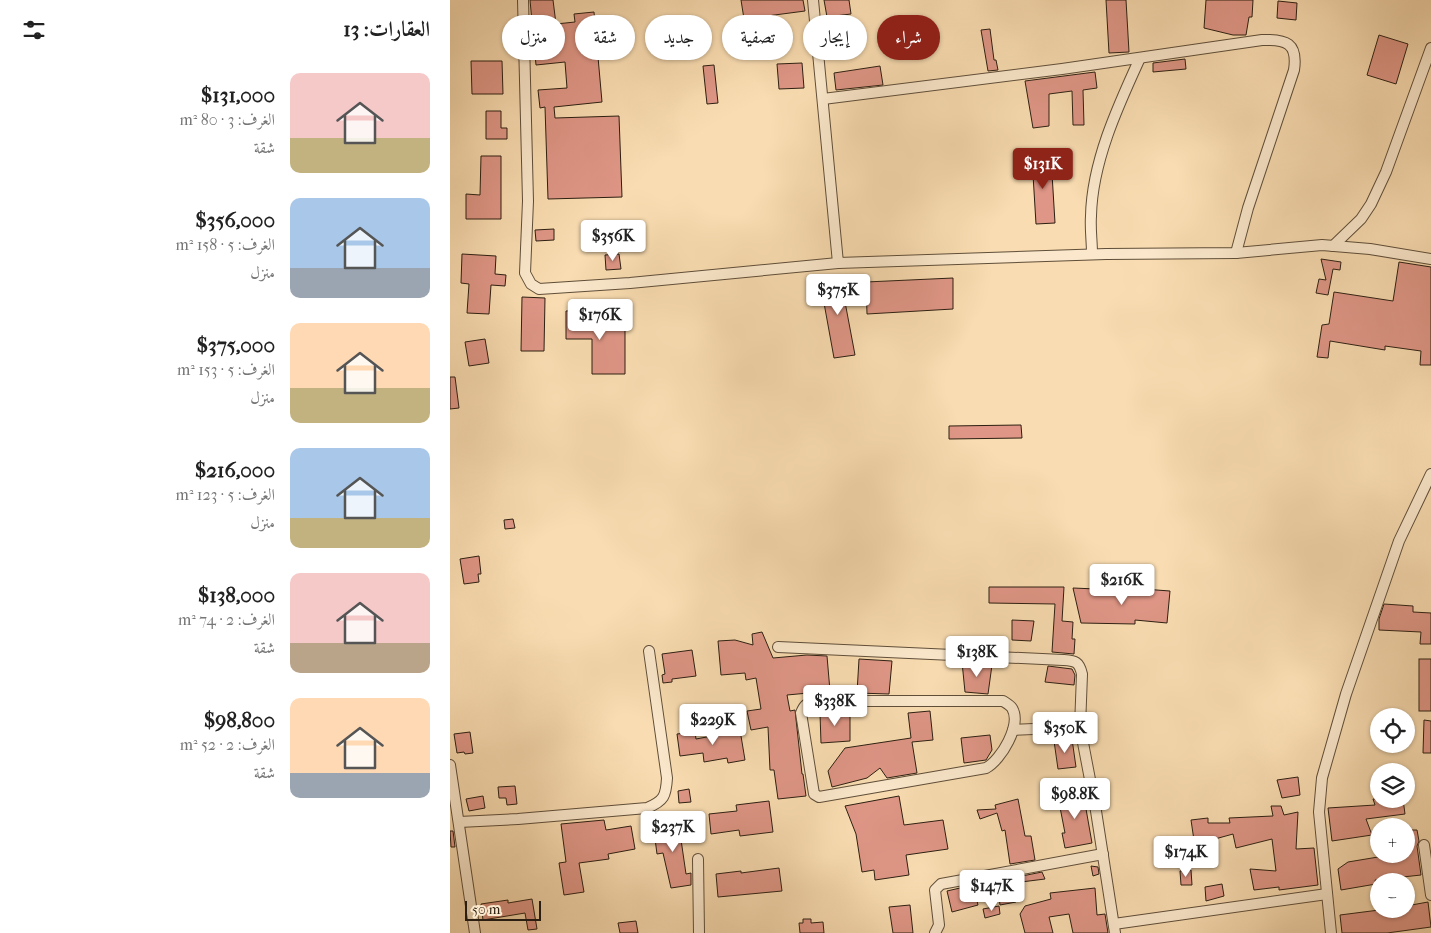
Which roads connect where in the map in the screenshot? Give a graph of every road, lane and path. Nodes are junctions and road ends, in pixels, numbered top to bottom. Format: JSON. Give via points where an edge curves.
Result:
{"nodes":[{"id":1,"x":523,"y":0,"type":"edge"},
{"id":2,"x":813,"y":0,"type":"edge"},
{"id":3,"x":1431,"y":48,"type":"edge"},
{"id":4,"x":1140,"y":58,"type":"junction"},
{"id":5,"x":823,"y":100,"type":"junction"},
{"id":6,"x":1333,"y":246,"type":"junction"},
{"id":7,"x":1236,"y":253,"type":"junction"},
{"id":8,"x":1092,"y":254,"type":"junction"},
{"id":9,"x":1431,"y":259,"type":"edge"},
{"id":10,"x":838,"y":263,"type":"junction"},
{"id":11,"x":1431,"y":474,"type":"edge"},
{"id":12,"x":778,"y":647,"type":"dead end"},
{"id":13,"x":649,"y":651,"type":"dead end"},
{"id":14,"x":1080,"y":727,"type":"junction"},
{"id":15,"x":1013,"y":730,"type":"junction"},
{"id":16,"x":450,"y":765,"type":"edge"},
{"id":17,"x":459,"y":822,"type":"junction"},
{"id":18,"x":1424,"y":845,"type":"dead end"},
{"id":19,"x":1103,"y":854,"type":"junction"},
{"id":20,"x":698,"y":859,"type":"dead end"},
{"id":21,"x":1327,"y":894,"type":"junction"},
{"id":22,"x":1431,"y":895,"type":"edge"},
{"id":23,"x":1115,"y":929,"type":"edge"},
{"id":24,"x":475,"y":933,"type":"edge"},
{"id":25,"x":699,"y":933,"type":"edge"},
{"id":26,"x":935,"y":933,"type":"edge"},
{"id":27,"x":1331,"y":933,"type":"edge"}],
"edges":[{"from":1,"to":10,"type":"street","via":[[528,200],[525,273],[532,284],[540,288],[630,283]]},
{"from":2,"to":5,"type":"street"},
{"from":3,"to":6,"type":"street","via":[[1386,172],[1371,204],[1361,219]]},
{"from":4,"to":5,"type":"street"},
{"from":4,"to":7,"type":"street","via":[[1262,40],[1278,40],[1293,49],[1296,59],[1294,70]]},
{"from":4,"to":8,"type":"street","via":[[1124,91],[1100,162],[1092,199]]},
{"from":5,"to":10,"type":"street"},
{"from":6,"to":7,"type":"street"},
{"from":6,"to":9,"type":"street"},
{"from":7,"to":8,"type":"street"},
{"from":8,"to":10,"type":"street"},
{"from":11,"to":21,"type":"street","via":[[1399,542],[1346,694],[1322,778],[1319,812]]},
{"from":12,"to":14,"type":"street","via":[[1072,661],[1080,667],[1082,674]]},
{"from":13,"to":17,"type":"street","via":[[667,778],[662,800],[647,808]]},
{"from":14,"to":15,"type":"street"},
{"from":14,"to":19,"type":"street"},
{"from":15,"to":15,"type":"street","via":[[994,764],[986,768],[819,797],[814,794],[801,712],[804,706],[815,701],[1003,701],[1012,707],[1015,717]]},
{"from":16,"to":17,"type":"street"},
{"from":17,"to":24,"type":"street"},
{"from":18,"to":22,"type":"street"},
{"from":19,"to":23,"type":"street"},
{"from":19,"to":26,"type":"street","via":[[936,886],[939,925]]},
{"from":20,"to":25,"type":"street"},
{"from":21,"to":23,"type":"street"},
{"from":21,"to":27,"type":"street"}]}
